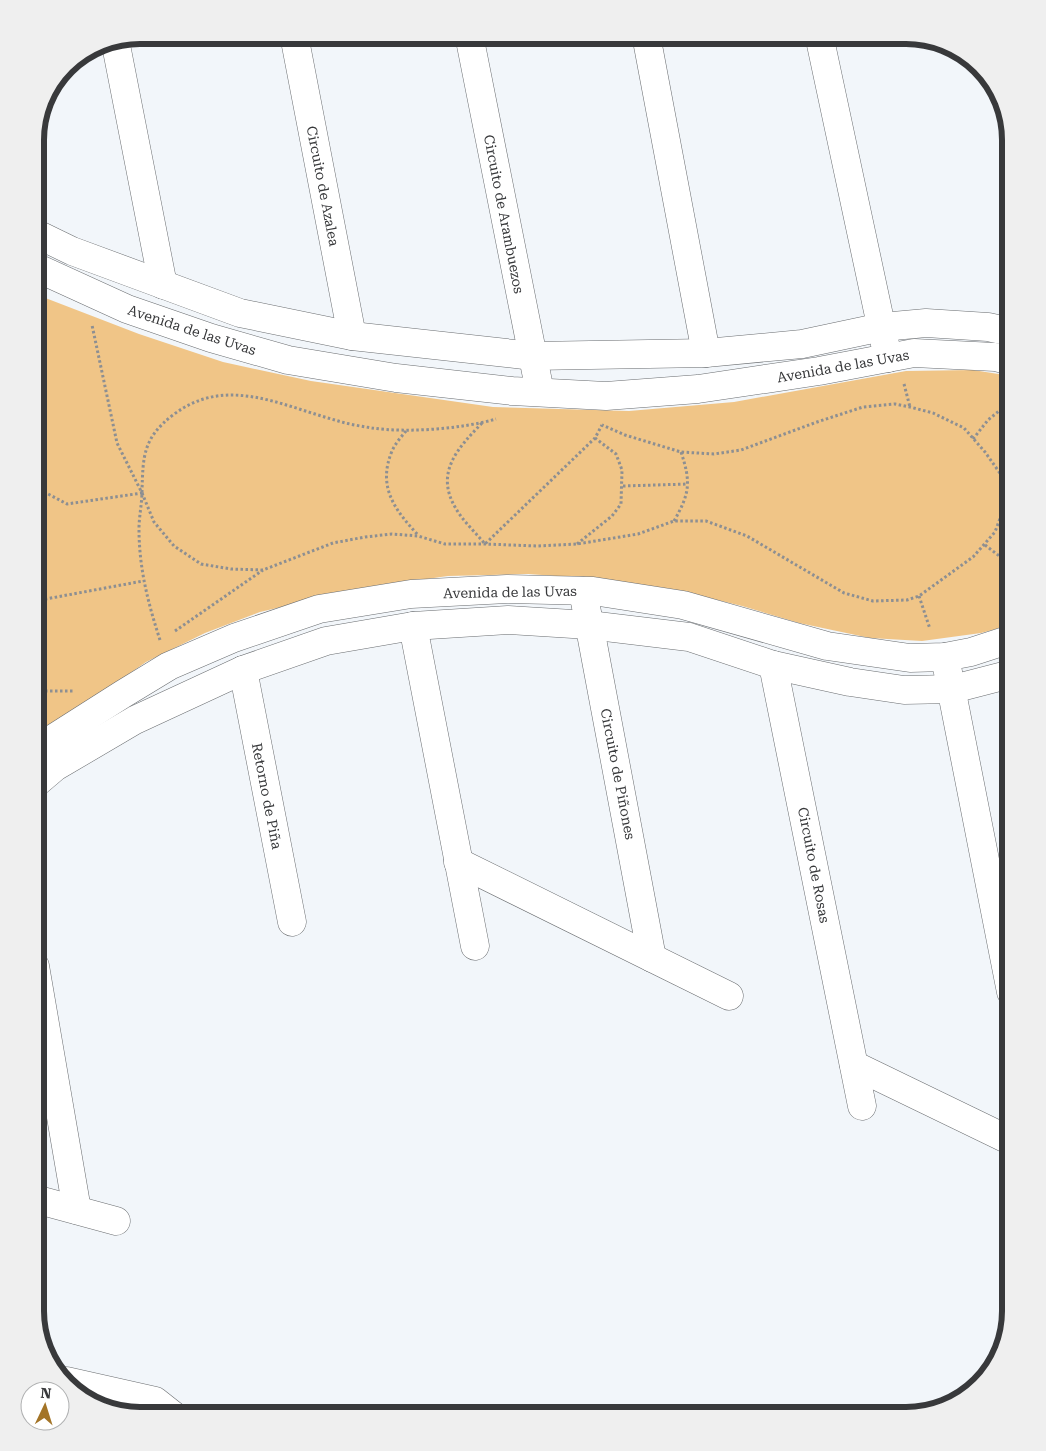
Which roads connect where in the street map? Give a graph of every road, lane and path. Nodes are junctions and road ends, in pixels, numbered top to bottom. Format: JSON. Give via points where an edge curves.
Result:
{"nodes":[{"id":1,"x":296,"y":44,"type":"edge"},
{"id":2,"x":471,"y":44,"type":"edge"},
{"id":3,"x":648,"y":44,"type":"edge"},
{"id":4,"x":821,"y":44,"type":"edge"},
{"id":5,"x":116,"y":47,"type":"edge"},
{"id":6,"x":44,"y":237,"type":"edge"},
{"id":7,"x":44,"y":271,"type":"edge"},
{"id":8,"x":163,"y":285,"type":"junction"},
{"id":9,"x":87,"y":290,"type":"junction"},
{"id":10,"x":882,"y":327,"type":"junction"},
{"id":11,"x":1002,"y":330,"type":"edge"},
{"id":12,"x":352,"y":336,"type":"junction"},
{"id":13,"x":706,"y":353,"type":"junction"},
{"id":14,"x":532,"y":356,"type":"junction"},
{"id":15,"x":888,"y":358,"type":"junction"},
{"id":16,"x":1002,"y":359,"type":"edge"},
{"id":17,"x":540,"y":392,"type":"junction"},
{"id":18,"x":1002,"y":408,"type":"edge"},
{"id":19,"x":498,"y":418,"type":"dead end"},
{"id":20,"x":593,"y":421,"type":"dead end"},
{"id":21,"x":482,"y":423,"type":"junction"},
{"id":22,"x":602,"y":425,"type":"junction"},
{"id":23,"x":406,"y":431,"type":"junction"},
{"id":24,"x":595,"y":438,"type":"junction"},
{"id":25,"x":973,"y":439,"type":"junction"},
{"id":26,"x":681,"y":452,"type":"junction"},
{"id":27,"x":1002,"y":476,"type":"edge"},
{"id":28,"x":688,"y":484,"type":"junction"},
{"id":29,"x":623,"y":486,"type":"junction"},
{"id":30,"x":44,"y":492,"type":"edge"},
{"id":31,"x":142,"y":493,"type":"junction"},
{"id":32,"x":1002,"y":515,"type":"edge"},
{"id":33,"x":674,"y":520,"type":"junction"},
{"id":34,"x":418,"y":536,"type":"junction"},
{"id":35,"x":484,"y":544,"type":"junction"},
{"id":36,"x":577,"y":544,"type":"junction"},
{"id":37,"x":985,"y":544,"type":"junction"},
{"id":38,"x":1002,"y":558,"type":"edge"},
{"id":39,"x":143,"y":581,"type":"junction"},
{"id":40,"x":583,"y":591,"type":"junction"},
{"id":41,"x":919,"y":596,"type":"junction"},
{"id":42,"x":44,"y":599,"type":"edge"},
{"id":43,"x":589,"y":624,"type":"junction"},
{"id":44,"x":413,"y":626,"type":"junction"},
{"id":45,"x":1002,"y":642,"type":"edge"},
{"id":46,"x":938,"y":657,"type":"junction"},
{"id":47,"x":773,"y":664,"type":"junction"},
{"id":48,"x":169,"y":666,"type":"junction"},
{"id":49,"x":243,"y":670,"type":"junction"},
{"id":50,"x":1002,"y":676,"type":"edge"},
{"id":51,"x":952,"y":689,"type":"junction"},
{"id":52,"x":128,"y":691,"type":"junction"},
{"id":53,"x":135,"y":720,"type":"junction"},
{"id":54,"x":44,"y":744,"type":"edge"},
{"id":55,"x":44,"y":776,"type":"edge"},
{"id":56,"x":458,"y":862,"type":"junction"},
{"id":57,"x":292,"y":922,"type":"dead end"},
{"id":58,"x":474,"y":946,"type":"dead end"},
{"id":59,"x":1002,"y":946,"type":"edge"},
{"id":60,"x":652,"y":958,"type":"junction"},
{"id":61,"x":730,"y":996,"type":"dead end"},
{"id":62,"x":44,"y":1018,"type":"edge"},
{"id":63,"x":854,"y":1065,"type":"junction"},
{"id":64,"x":862,"y":1106,"type":"dead end"},
{"id":65,"x":1002,"y":1137,"type":"edge"},
{"id":66,"x":44,"y":1201,"type":"edge"},
{"id":67,"x":77,"y":1210,"type":"junction"},
{"id":68,"x":116,"y":1221,"type":"dead end"},
{"id":69,"x":76,"y":1383,"type":"edge"},
{"id":70,"x":163,"y":1407,"type":"edge"}],
"edges":[{"from":1,"to":12,"type":"street","name":"Circuito de Azalea"},
{"from":2,"to":14,"type":"street","name":"Circuito de Arambuezos"},
{"from":3,"to":13,"type":"street"},
{"from":4,"to":10,"type":"street"},
{"from":5,"to":8,"type":"street"},
{"from":6,"to":8,"type":"street"},
{"from":7,"to":9,"type":"street","name":"Avenida de las Uvas"},
{"from":8,"to":12,"type":"street","via":[[240,313]]},
{"from":9,"to":17,"type":"street","name":"Avenida de las Uvas","via":[[202,335],[288,360],[396,378]]},
{"from":9,"to":31,"type":"path","via":[[95,344],[117,443]]},
{"from":10,"to":11,"type":"street","via":[[926,323]]},
{"from":10,"to":13,"type":"street","via":[[802,344]]},
{"from":10,"to":15,"type":"street"},
{"from":12,"to":14,"type":"street"},
{"from":13,"to":14,"type":"street"},
{"from":14,"to":17,"type":"street","name":"Circuito de Arambuezos"},
{"from":15,"to":16,"type":"street","name":"Avenida de las Uvas","via":[[914,353]]},
{"from":15,"to":17,"type":"street","name":"Avenida de las Uvas","via":[[819,372],[698,389],[606,396]]},
{"from":18,"to":25,"type":"path"},
{"from":19,"to":21,"type":"path"},
{"from":20,"to":22,"type":"path"},
{"from":21,"to":23,"type":"path"},
{"from":21,"to":35,"type":"path","via":[[460,446],[448,468],[447,489],[455,508]]},
{"from":22,"to":24,"type":"path"},
{"from":22,"to":26,"type":"path"},
{"from":23,"to":31,"type":"path","via":[[337,421],[267,399],[238,394],[219,395],[184,406],[159,426],[146,447]]},
{"from":23,"to":34,"type":"path","via":[[392,450],[387,473],[388,494]]},
{"from":24,"to":29,"type":"path","via":[[616,454]]},
{"from":24,"to":35,"type":"path"},
{"from":25,"to":26,"type":"path","via":[[964,428],[933,413],[895,404],[863,407],[741,450],[714,454]]},
{"from":25,"to":27,"type":"path"},
{"from":26,"to":28,"type":"path"},
{"from":28,"to":29,"type":"path"},
{"from":28,"to":33,"type":"path","via":[[685,502]]},
{"from":29,"to":36,"type":"path","via":[[621,504],[612,516]]},
{"from":30,"to":31,"type":"path","via":[[66,504]]},
{"from":31,"to":34,"type":"path","via":[[154,522],[174,546],[201,564],[231,569],[264,570],[333,544],[365,537]]},
{"from":31,"to":39,"type":"path","via":[[139,528]]},
{"from":32,"to":37,"type":"path","via":[[995,532]]},
{"from":33,"to":36,"type":"path","via":[[638,534]]},
{"from":33,"to":41,"type":"path","via":[[706,521],[747,536],[844,593],[873,601],[907,600]]},
{"from":34,"to":35,"type":"path","via":[[445,544]]},
{"from":35,"to":36,"type":"path"},
{"from":37,"to":38,"type":"path"},
{"from":37,"to":41,"type":"path","via":[[973,557]]},
{"from":39,"to":42,"type":"path"},
{"from":39,"to":48,"type":"path"},
{"from":40,"to":43,"type":"street","name":"Circuito de Piñones"},
{"from":40,"to":46,"type":"street","name":"Avenida de las Uvas","via":[[683,605],[827,646],[910,658]]},
{"from":40,"to":48,"type":"street","name":"Avenida de las Uvas","via":[[506,589],[411,594],[319,610],[234,638]]},
{"from":41,"to":46,"type":"path"},
{"from":43,"to":44,"type":"street","name":"Avenida de las Uvas","via":[[508,620]]},
{"from":43,"to":47,"type":"street","name":"Avenida de las Uvas","via":[[689,637]]},
{"from":43,"to":60,"type":"street","name":"Circuito de Piñones"},
{"from":44,"to":49,"type":"street","name":"Avenida de las Uvas","via":[[326,641]]},
{"from":44,"to":56,"type":"street"},
{"from":45,"to":46,"type":"street","name":"Avenida de las Uvas","via":[[971,652]]},
{"from":46,"to":51,"type":"street"},
{"from":47,"to":51,"type":"street","name":"Avenida de las Uvas","via":[[850,682],[904,690]]},
{"from":47,"to":63,"type":"street","name":"Circuito de Rosas"},
{"from":48,"to":52,"type":"street","name":"Avenida de las Uvas"},
{"from":49,"to":53,"type":"street","name":"Avenida de las Uvas"},
{"from":49,"to":57,"type":"street","name":"Retorno de Piña"},
{"from":50,"to":51,"type":"street","name":"Avenida de las Uvas"},
{"from":51,"to":59,"type":"street"},
{"from":52,"to":53,"type":"street"},
{"from":52,"to":54,"type":"street","name":"Avenida de las Uvas"},
{"from":53,"to":55,"type":"street","name":"Avenida de las Uvas"},
{"from":56,"to":58,"type":"street"},
{"from":56,"to":60,"type":"street"},
{"from":60,"to":61,"type":"street"},
{"from":62,"to":67,"type":"street"},
{"from":63,"to":64,"type":"street","name":"Circuito de Rosas"},
{"from":63,"to":65,"type":"street"},
{"from":66,"to":67,"type":"street"},
{"from":67,"to":68,"type":"street"},
{"from":69,"to":70,"type":"street","via":[[155,1401]]}]}
